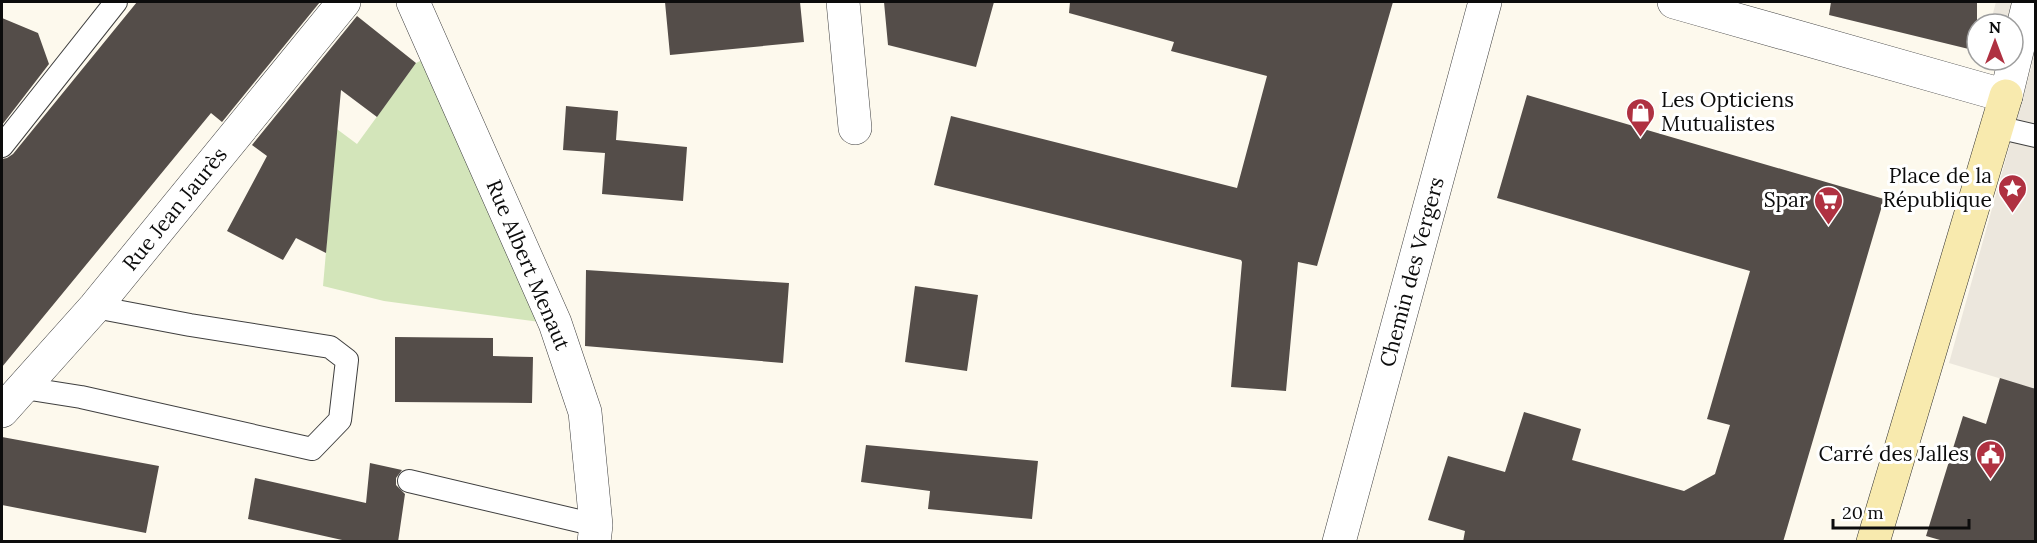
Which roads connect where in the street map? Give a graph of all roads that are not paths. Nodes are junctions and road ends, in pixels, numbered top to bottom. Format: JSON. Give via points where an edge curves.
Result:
{"nodes":[{"id":1,"x":116,"y":2,"type":"edge"},
{"id":2,"x":344,"y":2,"type":"edge"},
{"id":3,"x":413,"y":2,"type":"edge"},
{"id":4,"x":843,"y":2,"type":"edge"},
{"id":5,"x":1485,"y":2,"type":"edge"},
{"id":6,"x":1674,"y":2,"type":"edge"},
{"id":7,"x":2029,"y":2,"type":"edge"},
{"id":8,"x":2006,"y":96,"type":"junction"},
{"id":9,"x":1997,"y":127,"type":"junction"},
{"id":10,"x":855,"y":128,"type":"dead end"},
{"id":11,"x":2036,"y":136,"type":"edge"},
{"id":12,"x":2,"y":146,"type":"edge"},
{"id":13,"x":95,"y":307,"type":"junction"},
{"id":14,"x":24,"y":388,"type":"junction"},
{"id":15,"x":2,"y":411,"type":"edge"},
{"id":16,"x":409,"y":481,"type":"dead end"},
{"id":17,"x":595,"y":533,"type":"edge"},
{"id":18,"x":1339,"y":542,"type":"edge"},
{"id":19,"x":1873,"y":542,"type":"edge"}],
"edges":[{"from":1,"to":12,"type":"lane"},
{"from":2,"to":13,"type":"street","name":"Rue Jean Jaurès"},
{"from":3,"to":17,"type":"street","name":"Rue Albert Menaut","via":[[559,334],[585,412]]},
{"from":4,"to":10,"type":"street"},
{"from":5,"to":18,"type":"street","name":"Chemin des Vergers"},
{"from":6,"to":8,"type":"street"},
{"from":7,"to":8,"type":"street"},
{"from":8,"to":9,"type":"street"},
{"from":9,"to":11,"type":"lane"},
{"from":9,"to":19,"type":"street"},
{"from":13,"to":14,"type":"street","name":"Rue Jean Jaurès"},
{"from":13,"to":14,"type":"lane","via":[[330,347],[347,360],[340,420],[312,449],[81,397]]},
{"from":14,"to":15,"type":"street","name":"Rue Jean Jaurès"},
{"from":16,"to":17,"type":"lane"}]}
